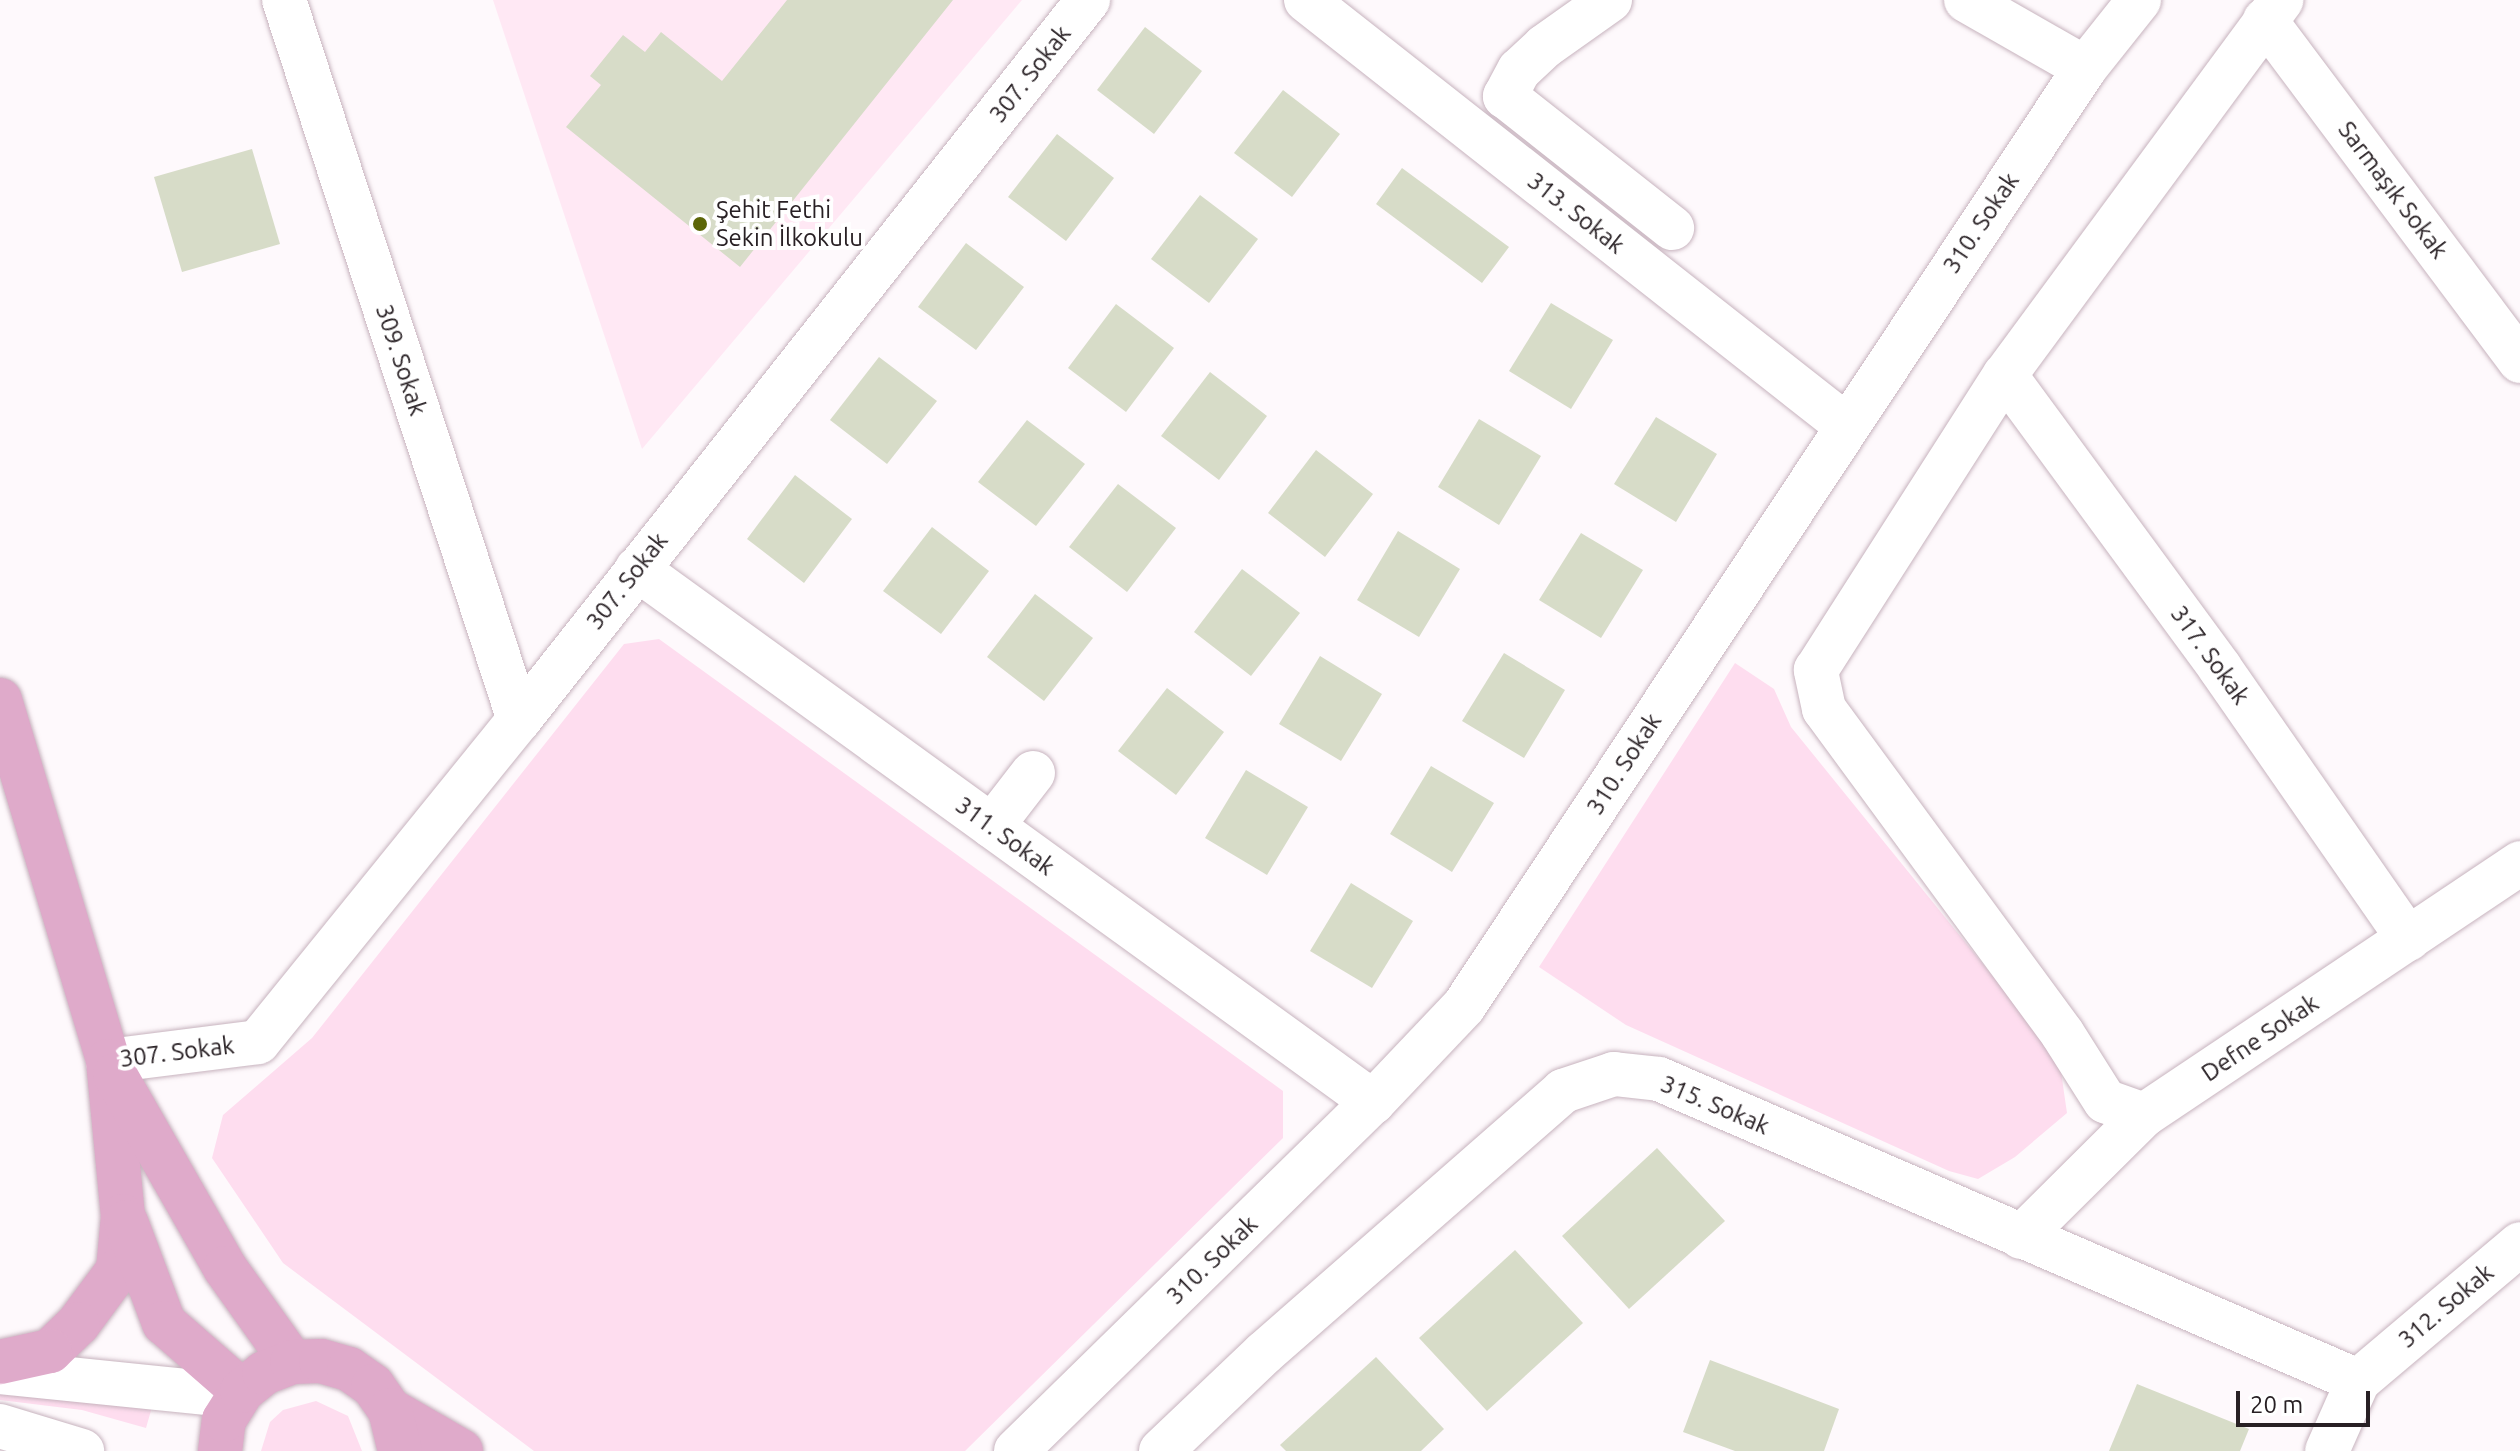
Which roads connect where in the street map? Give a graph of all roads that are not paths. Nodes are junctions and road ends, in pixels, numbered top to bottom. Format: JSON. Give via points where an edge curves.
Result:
{"nodes":[{"id":1,"x":284,"y":0,"type":"edge"},
{"id":2,"x":1088,"y":0,"type":"edge"},
{"id":3,"x":1306,"y":0,"type":"edge"},
{"id":4,"x":1610,"y":0,"type":"edge"},
{"id":5,"x":2139,"y":0,"type":"edge"},
{"id":6,"x":1969,"y":1,"type":"edge"},
{"id":7,"x":2273,"y":10,"type":"edge"},
{"id":8,"x":2085,"y":68,"type":"junction"},
{"id":9,"x":1672,"y":228,"type":"dead end"},
{"id":10,"x":2520,"y":361,"type":"edge"},
{"id":11,"x":2005,"y":375,"type":"junction"},
{"id":12,"x":1847,"y":426,"type":"junction"},
{"id":13,"x":637,"y":569,"type":"junction"},
{"id":14,"x":0,"y":700,"type":"edge"},
{"id":15,"x":519,"y":720,"type":"junction"},
{"id":16,"x":1033,"y":773,"type":"dead end"},
{"id":17,"x":992,"y":826,"type":"junction"},
{"id":18,"x":2518,"y":872,"type":"edge"},
{"id":19,"x":2408,"y":939,"type":"junction"},
{"id":20,"x":108,"y":1061,"type":"junction"},
{"id":21,"x":1373,"y":1102,"type":"junction"},
{"id":22,"x":2144,"y":1115,"type":"junction"},
{"id":23,"x":123,"y":1216,"type":"junction"},
{"id":24,"x":2021,"y":1237,"type":"junction"},
{"id":25,"x":2520,"y":1244,"type":"edge"},
{"id":26,"x":0,"y":1362,"type":"edge"},
{"id":27,"x":292,"y":1362,"type":"junction"},
{"id":28,"x":0,"y":1372,"type":"edge"},
{"id":29,"x":2358,"y":1381,"type":"junction"},
{"id":30,"x":240,"y":1394,"type":"junction"},
{"id":31,"x":0,"y":1426,"type":"edge"},
{"id":32,"x":395,"y":1430,"type":"edge"},
{"id":33,"x":82,"y":1451,"type":"edge"},
{"id":34,"x":220,"y":1451,"type":"edge"},
{"id":35,"x":461,"y":1451,"type":"edge"},
{"id":36,"x":1016,"y":1451,"type":"edge"},
{"id":37,"x":1161,"y":1451,"type":"edge"},
{"id":38,"x":2327,"y":1451,"type":"edge"}],
"edges":[{"from":1,"to":15,"type":"street","name":"309. Sokak"},
{"from":2,"to":13,"type":"street","name":"307. Sokak"},
{"from":3,"to":12,"type":"street","name":"313. Sokak"},
{"from":4,"to":9,"type":"street","via":[[1545,46],[1519,70],[1505,96]]},
{"from":5,"to":8,"type":"street","name":"310. Sokak"},
{"from":6,"to":8,"type":"street"},
{"from":7,"to":10,"type":"street","name":"Sarmaşık Sokak"},
{"from":7,"to":11,"type":"street"},
{"from":8,"to":12,"type":"street","name":"310. Sokak"},
{"from":11,"to":19,"type":"street","name":"317. Sokak","via":[[2220,668]]},
{"from":11,"to":22,"type":"street","via":[[1816,670],[1824,709],[2062,1033],[2105,1101]]},
{"from":12,"to":21,"type":"street","name":"310. Sokak","via":[[1464,1006]]},
{"from":13,"to":15,"type":"street","name":"307. Sokak"},
{"from":13,"to":17,"type":"street","name":"311. Sokak"},
{"from":14,"to":20,"type":"main road"},
{"from":15,"to":20,"type":"street","name":"307. Sokak","via":[[258,1042]]},
{"from":16,"to":17,"type":"street"},
{"from":17,"to":21,"type":"street","name":"311. Sokak"},
{"from":18,"to":19,"type":"street","name":"Defne Sokak"},
{"from":19,"to":22,"type":"street","name":"Defne Sokak"},
{"from":20,"to":23,"type":"main road"},
{"from":20,"to":27,"type":"main road","via":[[225,1268]]},
{"from":21,"to":36,"type":"street","name":"310. Sokak"},
{"from":22,"to":24,"type":"street","name":"Defne Sokak"},
{"from":23,"to":26,"type":"main road","via":[[118,1270],[78,1324],[50,1351]]},
{"from":23,"to":30,"type":"main road","via":[[164,1323]]},
{"from":24,"to":29,"type":"street","name":"315. Sokak"},
{"from":24,"to":37,"type":"street","name":"315. Sokak","via":[[1659,1079],[1614,1074],[1563,1091],[1264,1353]]},
{"from":25,"to":29,"type":"street","name":"312. Sokak"},
{"from":27,"to":30,"type":"main road","via":[[264,1373]]},
{"from":27,"to":32,"type":"main road","via":[[321,1361],[349,1369],[373,1386]]},
{"from":28,"to":30,"type":"street"},
{"from":29,"to":38,"type":"street","name":"312. Sokak"},
{"from":30,"to":34,"type":"main road","via":[[224,1420]]},
{"from":31,"to":33,"type":"street"},
{"from":32,"to":35,"type":"main road"}]}
